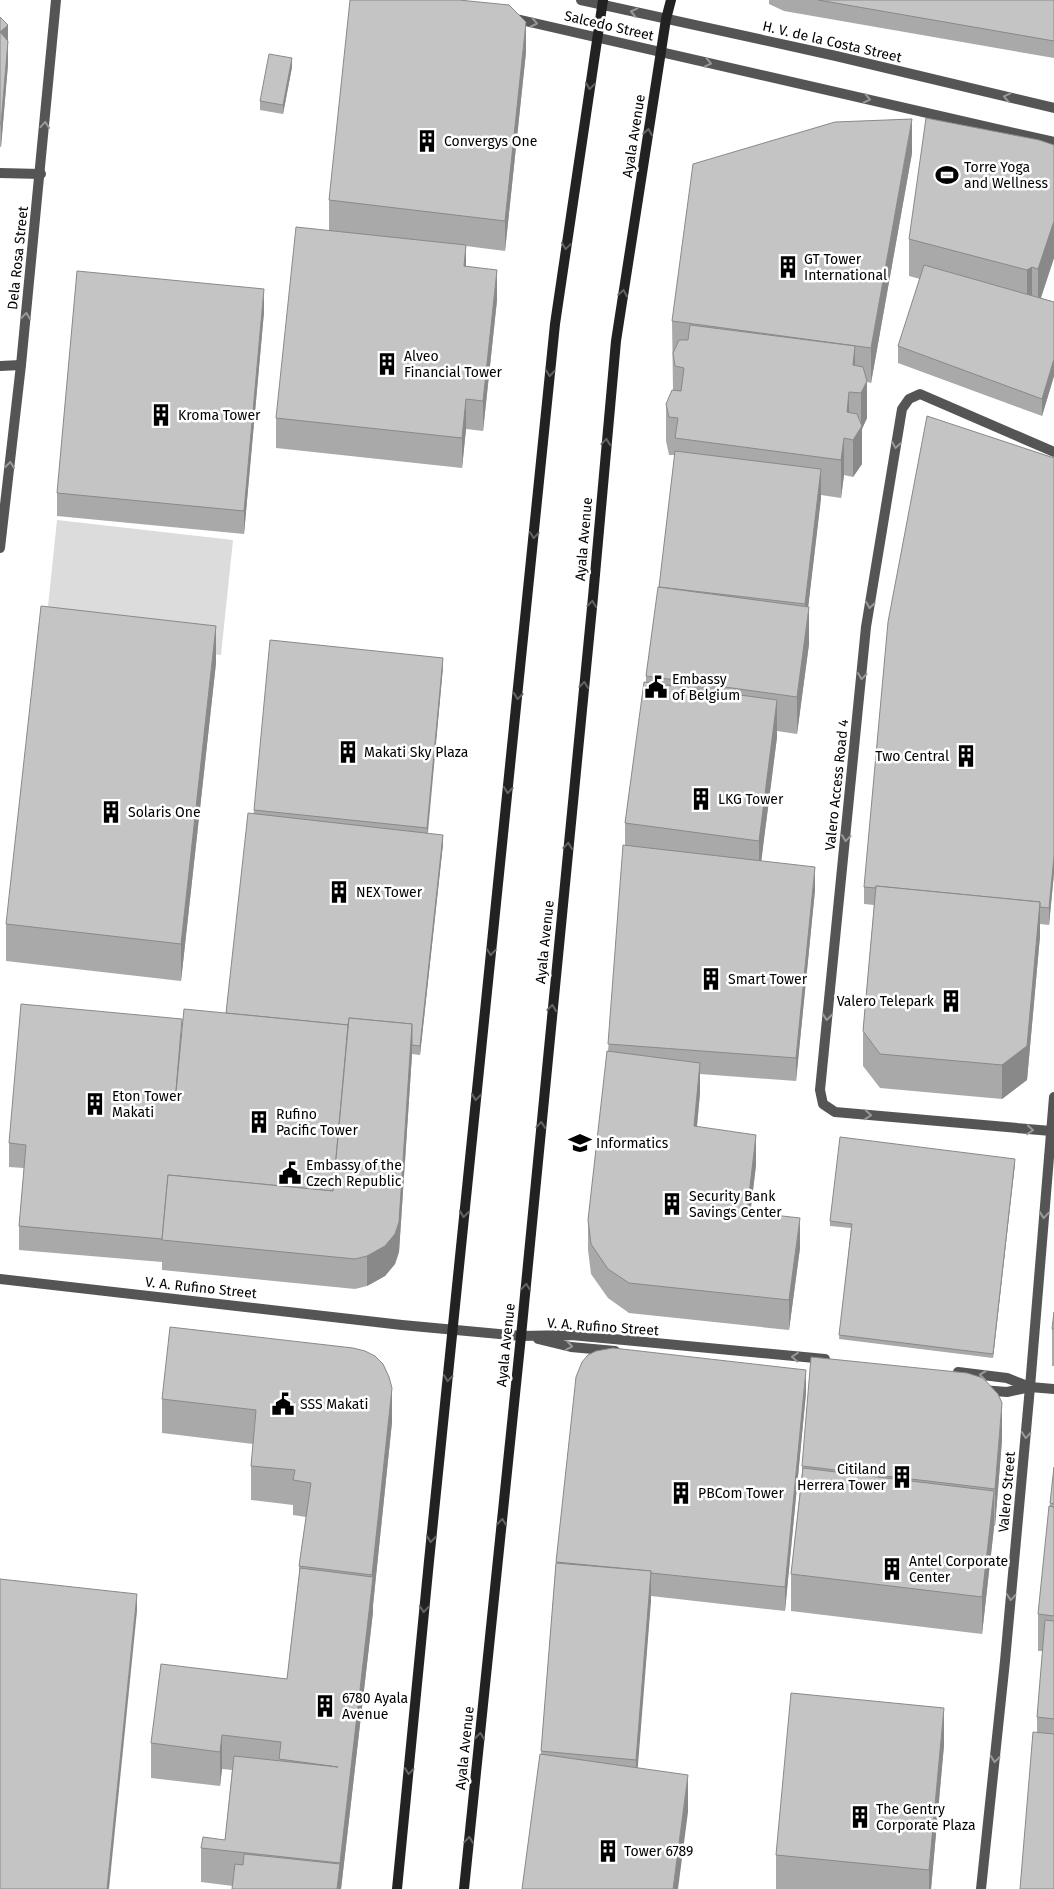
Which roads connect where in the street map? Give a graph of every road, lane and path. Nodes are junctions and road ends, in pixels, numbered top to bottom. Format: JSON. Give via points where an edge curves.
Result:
{"nodes":[{"id":1,"x":56,"y":0,"type":"edge"},
{"id":2,"x":581,"y":0,"type":"edge"},
{"id":3,"x":671,"y":0,"type":"edge"},
{"id":4,"x":603,"y":2,"type":"edge"},
{"id":5,"x":502,"y":16,"type":"edge"},
{"id":6,"x":666,"y":19,"type":"junction"},
{"id":7,"x":598,"y":38,"type":"junction"},
{"id":8,"x":661,"y":52,"type":"junction"},
{"id":9,"x":1054,"y":108,"type":"edge"},
{"id":10,"x":1054,"y":142,"type":"edge"},
{"id":11,"x":0,"y":173,"type":"edge"},
{"id":12,"x":41,"y":174,"type":"junction"},
{"id":13,"x":22,"y":364,"type":"junction"},
{"id":14,"x":0,"y":366,"type":"edge"},
{"id":15,"x":1054,"y":452,"type":"edge"},
{"id":16,"x":0,"y":548,"type":"edge"},
{"id":17,"x":1054,"y":1096,"type":"edge"},
{"id":18,"x":1051,"y":1131,"type":"junction"},
{"id":19,"x":0,"y":1279,"type":"edge"},
{"id":20,"x":453,"y":1329,"type":"junction"},
{"id":21,"x":521,"y":1336,"type":"junction"},
{"id":22,"x":630,"y":1353,"type":"edge"},
{"id":23,"x":836,"y":1360,"type":"edge"},
{"id":24,"x":951,"y":1372,"type":"edge"},
{"id":25,"x":1030,"y":1387,"type":"junction"},
{"id":26,"x":967,"y":1388,"type":"edge"},
{"id":27,"x":1054,"y":1389,"type":"edge"},
{"id":28,"x":397,"y":1889,"type":"edge"},
{"id":29,"x":464,"y":1889,"type":"edge"},
{"id":30,"x":981,"y":1889,"type":"edge"}],
"edges":[{"from":12,"to":1,"type":"street","name":"Dela Rosa Street","one_way":true},
{"from":2,"to":4,"type":"street","name":"Salcedo Street"},
{"from":3,"to":6,"type":"main road","name":"Ayala Avenue"},
{"from":6,"to":4,"type":"street","name":"H. V. de la Costa Street","one_way":true},
{"from":4,"to":7,"type":"main road"},
{"from":5,"to":7,"type":"street","name":"Salcedo Street","one_way":true},
{"from":6,"to":8,"type":"main road","name":"Ayala Avenue"},
{"from":9,"to":6,"type":"street","name":"H. V. de la Costa Street","one_way":true},
{"from":7,"to":8,"type":"street","name":"Salcedo Street"},
{"from":7,"to":20,"type":"main road","one_way":true,"via":[[555,324]]},
{"from":8,"to":10,"type":"street","one_way":true},
{"from":21,"to":8,"type":"main road","name":"Ayala Avenue","one_way":true,"via":[[616,341]]},
{"from":11,"to":12,"type":"street"},
{"from":13,"to":12,"type":"street","name":"Dela Rosa Street","one_way":true},
{"from":13,"to":14,"type":"street"},
{"from":16,"to":13,"type":"street","name":"Dela Rosa Street","one_way":true},
{"from":15,"to":18,"type":"street","name":"Valero Access Road 4","one_way":true,"via":[[920,394],[909,398],[902,409],[866,627],[820,1090],[823,1104],[835,1112]]},
{"from":17,"to":18,"type":"street","name":"Valero Street"},
{"from":18,"to":25,"type":"street","name":"Valero Street","one_way":true},
{"from":19,"to":20,"type":"street","name":"V. A. Rufino Street"},
{"from":20,"to":21,"type":"street","name":"V. A. Rufino Street"},
{"from":20,"to":28,"type":"main road","one_way":true},
{"from":21,"to":22,"type":"street","one_way":true,"via":[[571,1347]]},
{"from":23,"to":21,"type":"street","name":"V. A. Rufino Street","one_way":true,"via":[[571,1335]]},
{"from":29,"to":21,"type":"main road","name":"Ayala Avenue","one_way":true},
{"from":25,"to":24,"type":"street","one_way":true,"via":[[1007,1378]]},
{"from":25,"to":26,"type":"street","via":[[1007,1392]]},
{"from":25,"to":27,"type":"street"},
{"from":25,"to":30,"type":"street","name":"Valero Street","one_way":true}]}
